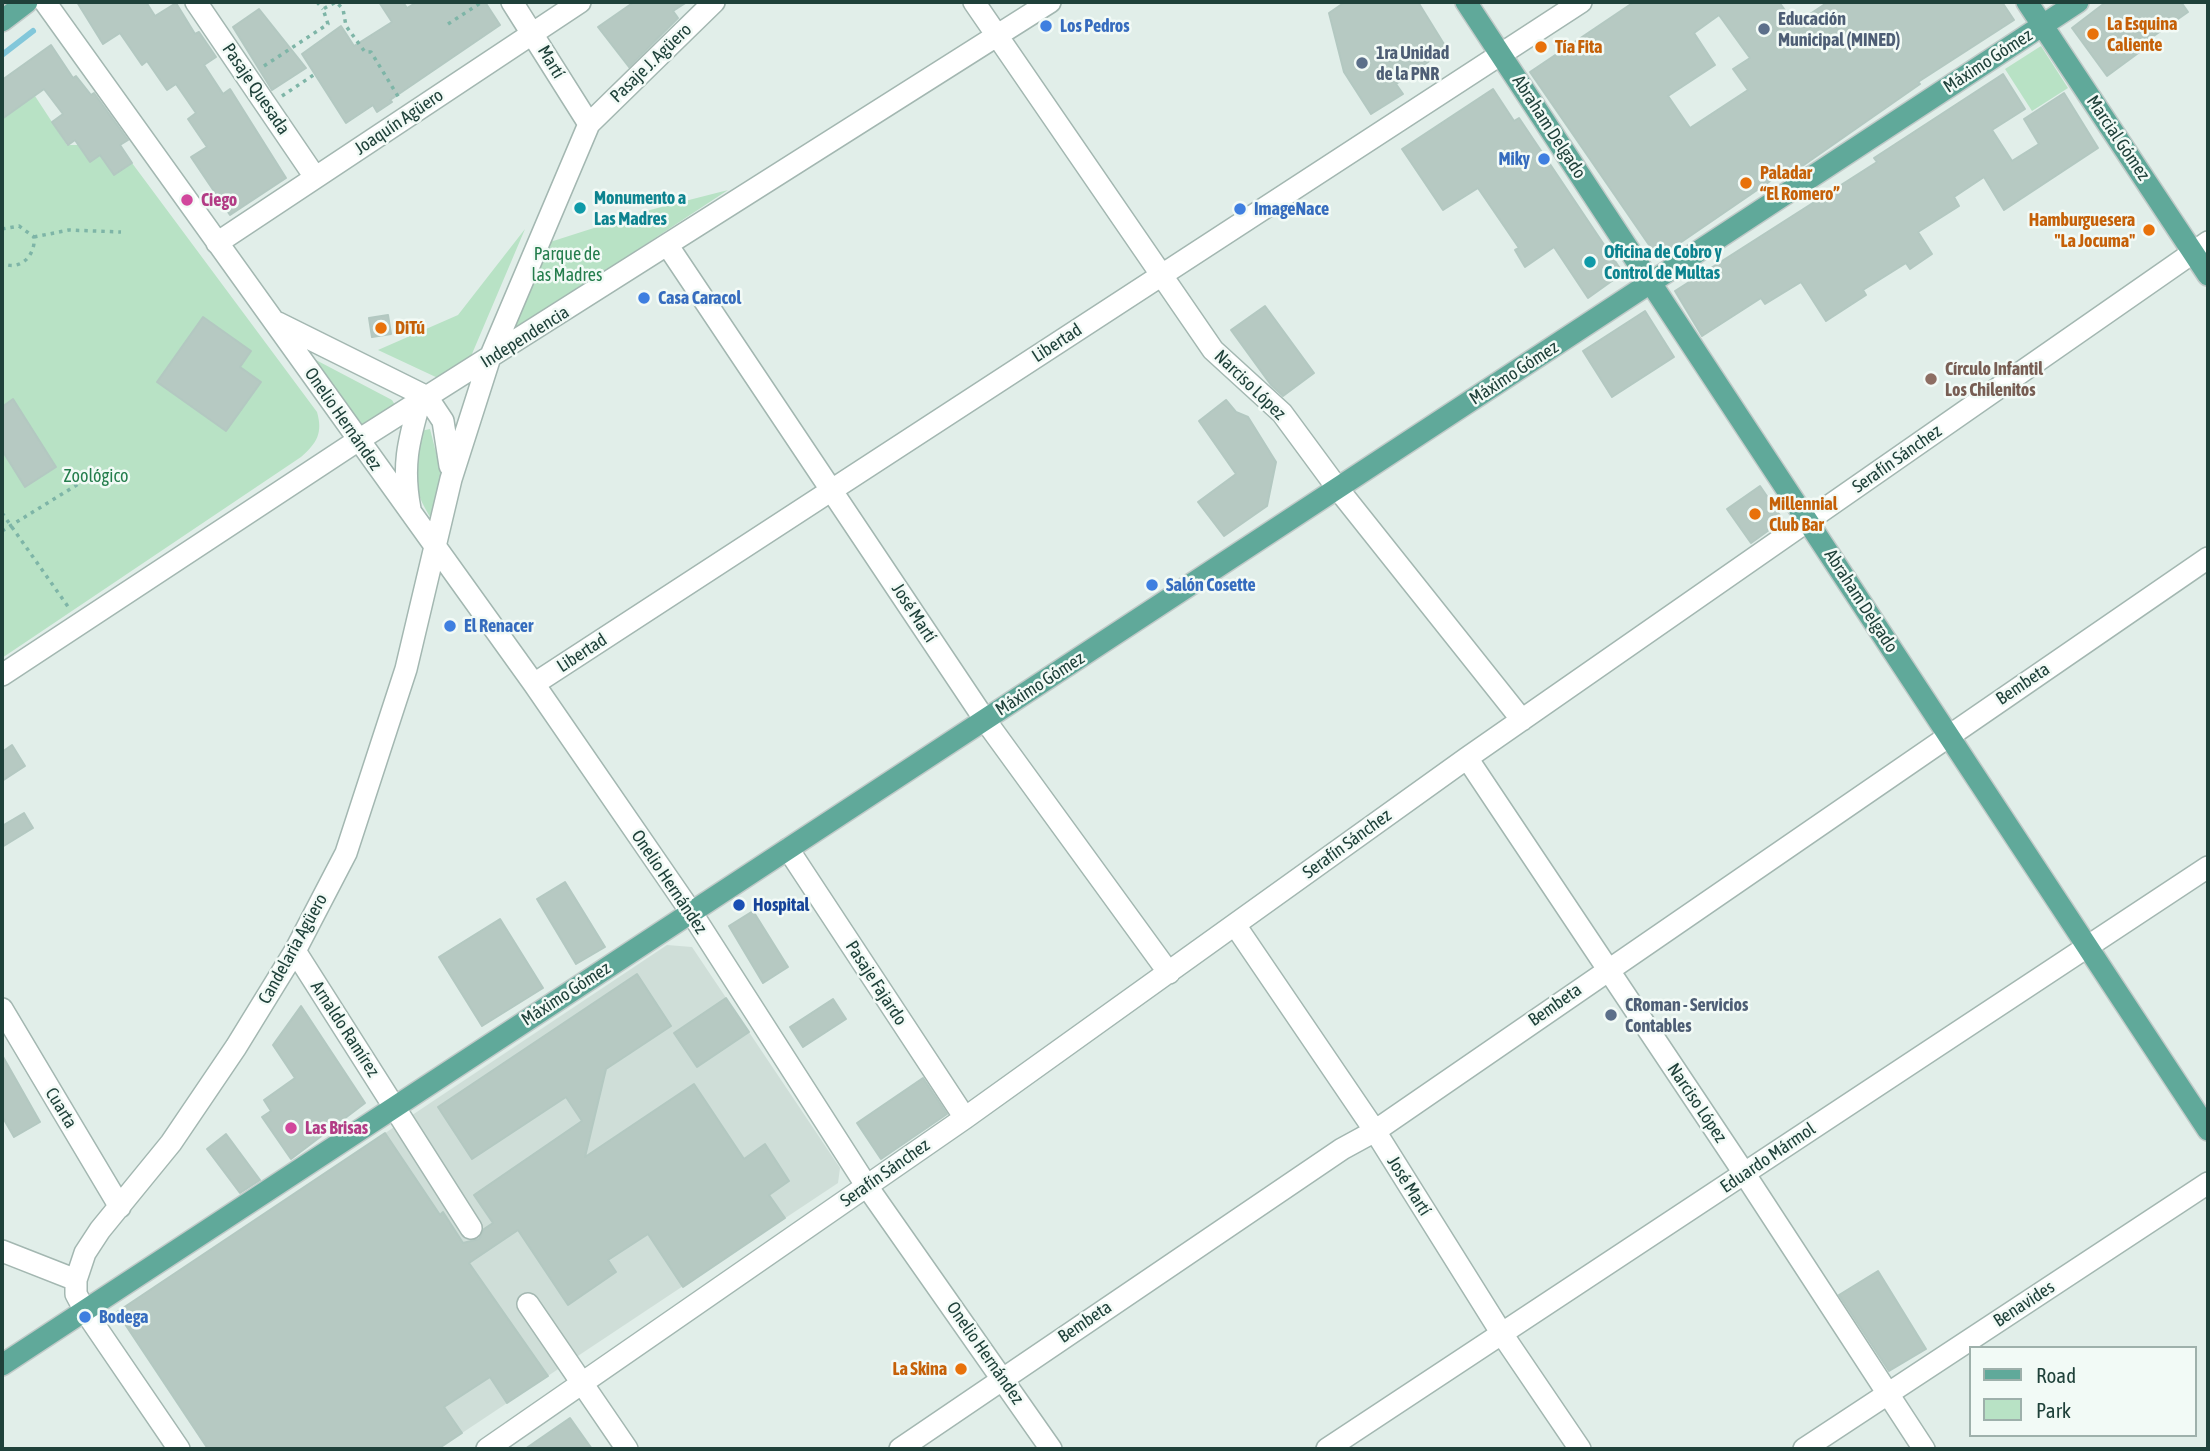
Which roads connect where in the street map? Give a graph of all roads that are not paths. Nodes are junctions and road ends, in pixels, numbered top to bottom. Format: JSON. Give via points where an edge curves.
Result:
{"nodes":[{"id":1,"x":27,"y":2,"type":"edge"},
{"id":2,"x":45,"y":2,"type":"edge"},
{"id":3,"x":196,"y":2,"type":"edge"},
{"id":4,"x":512,"y":2,"type":"edge"},
{"id":5,"x":580,"y":2,"type":"edge"},
{"id":6,"x":714,"y":2,"type":"edge"},
{"id":7,"x":974,"y":2,"type":"edge"},
{"id":8,"x":1050,"y":2,"type":"edge"},
{"id":9,"x":1466,"y":2,"type":"edge"},
{"id":10,"x":1581,"y":2,"type":"edge"},
{"id":11,"x":2026,"y":2,"type":"edge"},
{"id":12,"x":2078,"y":2,"type":"edge"},
{"id":13,"x":2,"y":21,"type":"edge"},
{"id":14,"x":2042,"y":25,"type":"junction"},
{"id":15,"x":533,"y":33,"type":"junction"},
{"id":16,"x":996,"y":37,"type":"junction"},
{"id":17,"x":1500,"y":53,"type":"junction"},
{"id":18,"x":589,"y":124,"type":"junction"},
{"id":19,"x":315,"y":177,"type":"junction"},
{"id":20,"x":217,"y":243,"type":"junction"},
{"id":21,"x":668,"y":246,"type":"junction"},
{"id":22,"x":2201,"y":247,"type":"edge"},
{"id":23,"x":2208,"y":275,"type":"edge"},
{"id":24,"x":1161,"y":276,"type":"junction"},
{"id":25,"x":1652,"y":283,"type":"junction"},
{"id":26,"x":276,"y":322,"type":"junction"},
{"id":27,"x":489,"y":360,"type":"junction"},
{"id":28,"x":423,"y":399,"type":"junction"},
{"id":29,"x":358,"y":442,"type":"junction"},
{"id":30,"x":451,"y":479,"type":"junction"},
{"id":31,"x":833,"y":489,"type":"junction"},
{"id":32,"x":1338,"y":489,"type":"junction"},
{"id":33,"x":411,"y":514,"type":"junction"},
{"id":34,"x":1808,"y":521,"type":"junction"},
{"id":35,"x":434,"y":545,"type":"junction"},
{"id":36,"x":2208,"y":558,"type":"edge"},
{"id":37,"x":2,"y":675,"type":"edge"},
{"id":38,"x":534,"y":684,"type":"junction"},
{"id":39,"x":985,"y":720,"type":"junction"},
{"id":40,"x":1522,"y":720,"type":"junction"},
{"id":41,"x":1949,"y":734,"type":"junction"},
{"id":42,"x":1467,"y":758,"type":"junction"},
{"id":43,"x":788,"y":849,"type":"junction"},
{"id":44,"x":2208,"y":867,"type":"edge"},
{"id":45,"x":691,"y":912,"type":"junction"},
{"id":46,"x":1235,"y":925,"type":"junction"},
{"id":47,"x":2089,"y":945,"type":"junction"},
{"id":48,"x":295,"y":951,"type":"junction"},
{"id":49,"x":1606,"y":970,"type":"junction"},
{"id":50,"x":1169,"y":972,"type":"junction"},
{"id":51,"x":2,"y":1009,"type":"edge"},
{"id":52,"x":395,"y":1107,"type":"junction"},
{"id":53,"x":965,"y":1118,"type":"junction"},
{"id":54,"x":2208,"y":1130,"type":"edge"},
{"id":55,"x":1375,"y":1131,"type":"junction"},
{"id":56,"x":1744,"y":1173,"type":"junction"},
{"id":57,"x":2208,"y":1183,"type":"edge"},
{"id":58,"x":866,"y":1185,"type":"junction"},
{"id":59,"x":120,"y":1207,"type":"junction"},
{"id":60,"x":471,"y":1227,"type":"dead end"},
{"id":61,"x":2,"y":1251,"type":"edge"},
{"id":62,"x":76,"y":1280,"type":"junction"},
{"id":63,"x":528,"y":1304,"type":"dead end"},
{"id":64,"x":85,"y":1311,"type":"junction"},
{"id":65,"x":1502,"y":1334,"type":"junction"},
{"id":66,"x":2,"y":1365,"type":"edge"},
{"id":67,"x":1002,"y":1378,"type":"junction"},
{"id":68,"x":583,"y":1383,"type":"junction"},
{"id":69,"x":1887,"y":1394,"type":"junction"},
{"id":70,"x":179,"y":1449,"type":"edge"},
{"id":71,"x":487,"y":1449,"type":"edge"},
{"id":72,"x":627,"y":1449,"type":"edge"},
{"id":73,"x":900,"y":1449,"type":"edge"},
{"id":74,"x":1051,"y":1449,"type":"edge"},
{"id":75,"x":1327,"y":1449,"type":"edge"},
{"id":76,"x":1580,"y":1449,"type":"edge"},
{"id":77,"x":1804,"y":1449,"type":"edge"},
{"id":78,"x":1924,"y":1449,"type":"edge"}],
"edges":[{"from":1,"to":13,"type":"main road"},
{"from":2,"to":20,"type":"street","name":"Onelio Hernández"},
{"from":3,"to":19,"type":"street","name":"Pasaje Quesada"},
{"from":4,"to":15,"type":"street","name":"Martí"},
{"from":5,"to":15,"type":"street","name":"Joaquín Agüero"},
{"from":6,"to":18,"type":"street","name":"Pasaje J. Agüero"},
{"from":7,"to":16,"type":"street","name":"Narciso López"},
{"from":8,"to":16,"type":"street","name":"Independencia"},
{"from":9,"to":17,"type":"main road","name":"Abraham Delgado"},
{"from":10,"to":17,"type":"street","name":"Libertad"},
{"from":11,"to":14,"type":"main road","name":"Marcial Gómez"},
{"from":12,"to":14,"type":"main road","name":"Máximo Gómez"},
{"from":14,"to":22,"type":"main road","name":"Marcial Gómez"},
{"from":14,"to":25,"type":"main road","name":"Máximo Gómez"},
{"from":15,"to":18,"type":"street","name":"Martí"},
{"from":15,"to":19,"type":"street","name":"Joaquín Agüero"},
{"from":16,"to":21,"type":"street","name":"Independencia"},
{"from":16,"to":24,"type":"street","name":"Narciso López"},
{"from":17,"to":24,"type":"street","name":"Libertad"},
{"from":17,"to":25,"type":"main road","name":"Abraham Delgado"},
{"from":18,"to":27,"type":"street"},
{"from":19,"to":20,"type":"street","name":"Joaquín Agüero"},
{"from":20,"to":26,"type":"street","name":"Onelio Hernández"},
{"from":21,"to":27,"type":"street","name":"Independencia"},
{"from":21,"to":31,"type":"street","name":"José Martí"},
{"from":22,"to":23,"type":"main road","name":"Marcial Gómez"},
{"from":22,"to":34,"type":"street","name":"Serafín Sánchez"},
{"from":24,"to":31,"type":"street","name":"Libertad"},
{"from":24,"to":32,"type":"street","name":"Narciso López","via":[[1213,351],[1282,413]]},
{"from":25,"to":32,"type":"main road","name":"Máximo Gómez"},
{"from":25,"to":34,"type":"main road","name":"Abraham Delgado"},
{"from":26,"to":28,"type":"street","name":"Onelio Hernández"},
{"from":26,"to":29,"type":"street","name":"Onelio Hernández"},
{"from":27,"to":28,"type":"street","name":"Independencia"},
{"from":27,"to":30,"type":"street","name":"Candelaria Agüero"},
{"from":28,"to":29,"type":"street","name":"Independencia"},
{"from":28,"to":30,"type":"street","via":[[443,421]]},
{"from":28,"to":33,"type":"street","via":[[407,448],[404,480]]},
{"from":29,"to":33,"type":"street","name":"Onelio Hernández"},
{"from":29,"to":37,"type":"street","name":"Independencia"},
{"from":30,"to":35,"type":"street","name":"Candelaria Agüero"},
{"from":31,"to":38,"type":"street","name":"Libertad"},
{"from":31,"to":39,"type":"street","name":"José Martí"},
{"from":32,"to":39,"type":"main road","name":"Máximo Gómez"},
{"from":32,"to":40,"type":"street","name":"Narciso López"},
{"from":33,"to":35,"type":"street","name":"Onelio Hernández"},
{"from":34,"to":40,"type":"street","name":"Serafín Sánchez"},
{"from":34,"to":41,"type":"main road","name":"Abraham Delgado"},
{"from":35,"to":38,"type":"street","name":"Onelio Hernández"},
{"from":35,"to":48,"type":"street","name":"Candelaria Agüero","via":[[406,669],[346,853]]},
{"from":36,"to":41,"type":"street","name":"Bembeta"},
{"from":38,"to":45,"type":"street","name":"Onelio Hernández"},
{"from":39,"to":43,"type":"main road","name":"Máximo Gómez"},
{"from":39,"to":50,"type":"street","name":"José Martí"},
{"from":40,"to":42,"type":"street","name":"Serafín Sánchez"},
{"from":41,"to":47,"type":"main road","name":"Abraham Delgado"},
{"from":41,"to":49,"type":"street","name":"Bembeta"},
{"from":42,"to":46,"type":"street","name":"Serafín Sánchez"},
{"from":42,"to":49,"type":"street","name":"Narciso López"},
{"from":43,"to":45,"type":"main road","name":"Máximo Gómez"},
{"from":43,"to":53,"type":"street","name":"Pasaje Fajardo"},
{"from":44,"to":47,"type":"street","name":"Eduardo Mármol"},
{"from":45,"to":52,"type":"main road","name":"Máximo Gómez"},
{"from":45,"to":58,"type":"street","name":"Onelio Hernández"},
{"from":46,"to":50,"type":"street","name":"Serafín Sánchez"},
{"from":46,"to":55,"type":"street","name":"José Martí"},
{"from":47,"to":54,"type":"main road","name":"Abraham Delgado"},
{"from":47,"to":56,"type":"street","name":"Eduardo Mármol"},
{"from":48,"to":52,"type":"street","name":"Arnaldo Ramírez"},
{"from":48,"to":59,"type":"street","name":"Candelaria Agüero","via":[[178,1132]]},
{"from":49,"to":55,"type":"street","name":"Bembeta"},
{"from":49,"to":56,"type":"street","name":"Narciso López"},
{"from":50,"to":53,"type":"street","name":"Serafín Sánchez"},
{"from":51,"to":59,"type":"street","name":"Cuarta"},
{"from":52,"to":60,"type":"street","name":"Arnaldo Ramírez"},
{"from":52,"to":64,"type":"main road","name":"Máximo Gómez"},
{"from":53,"to":58,"type":"street","name":"Serafín Sánchez"},
{"from":55,"to":65,"type":"street","name":"José Martí"},
{"from":55,"to":67,"type":"street","name":"Bembeta"},
{"from":56,"to":65,"type":"street","name":"Eduardo Mármol"},
{"from":56,"to":69,"type":"street","name":"Narciso López"},
{"from":57,"to":69,"type":"street","name":"Benavides"},
{"from":58,"to":67,"type":"street","name":"Onelio Hernández"},
{"from":58,"to":68,"type":"street","name":"Serafín Sánchez"},
{"from":59,"to":62,"type":"street","name":"Candelaria Agüero","via":[[85,1253]]},
{"from":61,"to":62,"type":"street"},
{"from":62,"to":64,"type":"street","via":[[76,1294]]},
{"from":63,"to":68,"type":"street"},
{"from":64,"to":66,"type":"main road","name":"Máximo Gómez"},
{"from":64,"to":70,"type":"street"},
{"from":65,"to":75,"type":"street","name":"Eduardo Mármol"},
{"from":65,"to":76,"type":"street","name":"José Martí"},
{"from":67,"to":73,"type":"street","name":"Bembeta"},
{"from":67,"to":74,"type":"street","name":"Onelio Hernández"},
{"from":68,"to":71,"type":"street","name":"Serafín Sánchez"},
{"from":68,"to":72,"type":"street"},
{"from":69,"to":77,"type":"street","name":"Benavides"},
{"from":69,"to":78,"type":"street","name":"Narciso López"}]}
